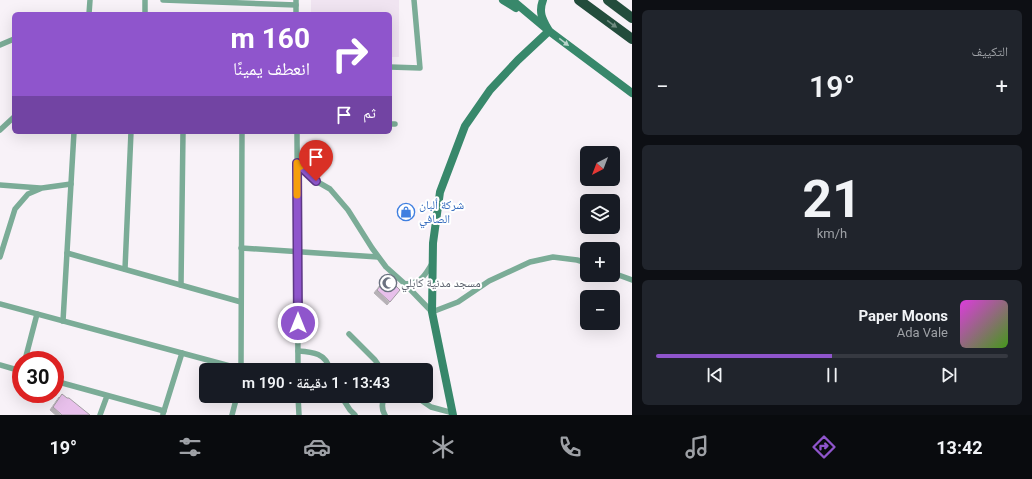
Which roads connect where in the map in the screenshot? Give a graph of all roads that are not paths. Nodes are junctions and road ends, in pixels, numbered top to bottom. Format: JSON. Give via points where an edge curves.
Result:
{"nodes":[{"id":1,"x":90,"y":0,"type":"edge"},
{"id":2,"x":145,"y":0,"type":"edge"},
{"id":3,"x":163,"y":0,"type":"edge"},
{"id":4,"x":414,"y":0,"type":"edge"},
{"id":5,"x":503,"y":0,"type":"edge"},
{"id":6,"x":512,"y":0,"type":"edge"},
{"id":7,"x":542,"y":0,"type":"edge"},
{"id":8,"x":579,"y":0,"type":"edge"},
{"id":9,"x":608,"y":0,"type":"edge"},
{"id":10,"x":296,"y":2,"type":"edge"},
{"id":11,"x":89,"y":12,"type":"edge"},
{"id":12,"x":145,"y":12,"type":"edge"},
{"id":13,"x":632,"y":18,"type":"edge"},
{"id":14,"x":546,"y":28,"type":"junction"},
{"id":15,"x":632,"y":39,"type":"edge"},
{"id":16,"x":12,"y":40,"type":"edge"},
{"id":17,"x":0,"y":45,"type":"edge"},
{"id":18,"x":392,"y":67,"type":"edge"},
{"id":19,"x":632,"y":93,"type":"edge"},
{"id":20,"x":12,"y":122,"type":"edge"},
{"id":21,"x":0,"y":130,"type":"edge"},
{"id":22,"x":74,"y":134,"type":"edge"},
{"id":23,"x":131,"y":134,"type":"edge"},
{"id":24,"x":183,"y":134,"type":"edge"},
{"id":25,"x":242,"y":134,"type":"edge"},
{"id":26,"x":297,"y":134,"type":"edge"},
{"id":27,"x":297,"y":163,"type":"junction"},
{"id":28,"x":0,"y":184,"type":"edge"},
{"id":29,"x":71,"y":184,"type":"junction"},
{"id":30,"x":42,"y":188,"type":"junction"},
{"id":31,"x":242,"y":248,"type":"junction"},
{"id":32,"x":298,"y":252,"type":"junction"},
{"id":33,"x":67,"y":253,"type":"junction"},
{"id":34,"x":378,"y":256,"type":"junction"},
{"id":35,"x":0,"y":257,"type":"edge"},
{"id":36,"x":580,"y":261,"type":"edge"},
{"id":37,"x":433,"y":262,"type":"junction"},
{"id":38,"x":125,"y":269,"type":"junction"},
{"id":39,"x":620,"y":276,"type":"edge"},
{"id":40,"x":632,"y":280,"type":"edge"},
{"id":41,"x":405,"y":284,"type":"junction"},
{"id":42,"x":181,"y":285,"type":"junction"},
{"id":43,"x":241,"y":302,"type":"junction"},
{"id":44,"x":0,"y":304,"type":"edge"},
{"id":45,"x":432,"y":312,"type":"junction"},
{"id":46,"x":37,"y":314,"type":"junction"},
{"id":47,"x":63,"y":321,"type":"junction"},
{"id":48,"x":349,"y":334,"type":"dead end"},
{"id":49,"x":27,"y":351,"type":"edge"},
{"id":50,"x":298,"y":351,"type":"junction"},
{"id":51,"x":182,"y":353,"type":"junction"},
{"id":52,"x":217,"y":363,"type":"edge"},
{"id":53,"x":241,"y":363,"type":"edge"},
{"id":54,"x":298,"y":363,"type":"edge"},
{"id":55,"x":327,"y":363,"type":"edge"},
{"id":56,"x":377,"y":363,"type":"edge"},
{"id":57,"x":0,"y":365,"type":"edge"},
{"id":58,"x":12,"y":368,"type":"edge"},
{"id":59,"x":64,"y":384,"type":"edge"},
{"id":60,"x":107,"y":396,"type":"junction"},
{"id":61,"x":235,"y":403,"type":"edge"},
{"id":62,"x":298,"y":403,"type":"edge"},
{"id":63,"x":345,"y":403,"type":"edge"},
{"id":64,"x":382,"y":403,"type":"edge"},
{"id":65,"x":425,"y":403,"type":"edge"},
{"id":66,"x":163,"y":413,"type":"edge"},
{"id":67,"x":453,"y":414,"type":"edge"},
{"id":68,"x":100,"y":415,"type":"edge"},
{"id":69,"x":232,"y":415,"type":"edge"},
{"id":70,"x":299,"y":415,"type":"edge"},
{"id":71,"x":355,"y":415,"type":"edge"},
{"id":72,"x":385,"y":415,"type":"edge"}],
"edges":[{"from":1,"to":11,"type":"street"},
{"from":2,"to":12,"type":"street"},
{"from":3,"to":10,"type":"street"},
{"from":4,"to":18,"type":"street","via":[[420,68]]},
{"from":5,"to":14,"type":"main road"},
{"from":6,"to":14,"type":"main road"},
{"from":7,"to":14,"type":"main road","via":[[540,7]]},
{"from":8,"to":15,"type":"highway","one_way":true},
{"from":9,"to":13,"type":"highway"},
{"from":14,"to":19,"type":"main road","one_way":true},
{"from":14,"to":37,"type":"main road","via":[[490,90],[465,126],[440,192]]},
{"from":16,"to":17,"type":"street"},
{"from":20,"to":21,"type":"street"},
{"from":22,"to":29,"type":"street"},
{"from":23,"to":38,"type":"street"},
{"from":24,"to":42,"type":"street"},
{"from":25,"to":31,"type":"street"},
{"from":26,"to":27,"type":"street"},
{"from":27,"to":32,"type":"street"},
{"from":27,"to":34,"type":"street","via":[[316,181],[330,189],[348,210]]},
{"from":28,"to":30,"type":"street"},
{"from":29,"to":30,"type":"street"},
{"from":29,"to":33,"type":"street"},
{"from":30,"to":35,"type":"street","via":[[28,194],[15,209]]},
{"from":31,"to":32,"type":"street"},
{"from":31,"to":43,"type":"street"},
{"from":32,"to":34,"type":"street"},
{"from":32,"to":50,"type":"street"},
{"from":33,"to":38,"type":"street"},
{"from":33,"to":47,"type":"street"},
{"from":34,"to":41,"type":"street"},
{"from":36,"to":45,"type":"street","via":[[553,257],[530,262],[489,281],[458,302]]},
{"from":37,"to":41,"type":"street","via":[[421,279]]},
{"from":37,"to":45,"type":"main road"},
{"from":38,"to":42,"type":"street"},
{"from":39,"to":40,"type":"street"},
{"from":41,"to":45,"type":"street"},
{"from":42,"to":43,"type":"street"},
{"from":43,"to":53,"type":"street"},
{"from":44,"to":46,"type":"street"},
{"from":45,"to":67,"type":"main road"},
{"from":46,"to":47,"type":"street"},
{"from":46,"to":49,"type":"street"},
{"from":47,"to":51,"type":"street"},
{"from":48,"to":56,"type":"street"},
{"from":50,"to":54,"type":"street"},
{"from":50,"to":55,"type":"street","via":[[322,356]]},
{"from":51,"to":52,"type":"street"},
{"from":51,"to":66,"type":"street"},
{"from":57,"to":58,"type":"street"},
{"from":59,"to":60,"type":"street"},
{"from":60,"to":66,"type":"street"},
{"from":60,"to":68,"type":"street"},
{"from":61,"to":69,"type":"street"},
{"from":62,"to":70,"type":"street"},
{"from":63,"to":71,"type":"street"},
{"from":64,"to":72,"type":"street"},
{"from":65,"to":67,"type":"street"}]}
